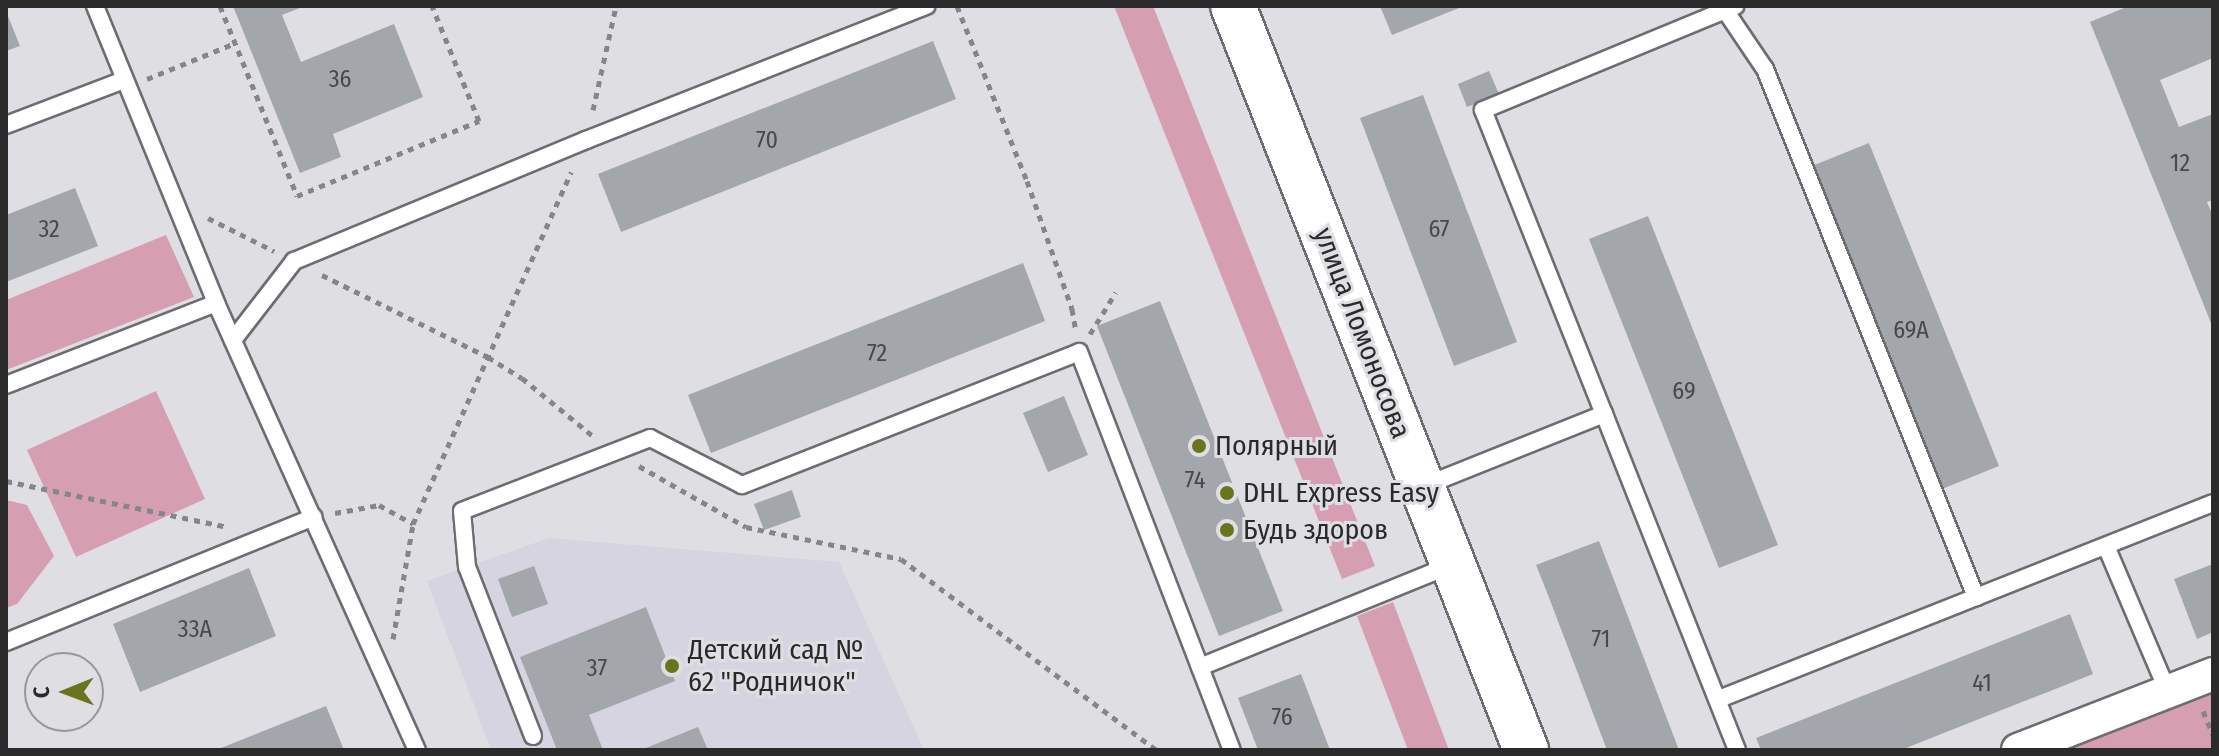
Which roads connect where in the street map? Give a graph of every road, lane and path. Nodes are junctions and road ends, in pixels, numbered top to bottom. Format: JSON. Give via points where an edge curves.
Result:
{"nodes":[{"id":1,"x":95,"y":6,"type":"edge"},
{"id":2,"x":220,"y":6,"type":"edge"},
{"id":3,"x":432,"y":6,"type":"edge"},
{"id":4,"x":616,"y":6,"type":"edge"},
{"id":5,"x":927,"y":6,"type":"edge"},
{"id":6,"x":957,"y":6,"type":"edge"},
{"id":7,"x":1233,"y":6,"type":"edge"},
{"id":8,"x":1730,"y":8,"type":"edge"},
{"id":9,"x":235,"y":43,"type":"junction"},
{"id":10,"x":125,"y":84,"type":"junction"},
{"id":11,"x":6,"y":125,"type":"edge"},
{"id":12,"x":586,"y":140,"type":"junction"},
{"id":13,"x":1116,"y":292,"type":"dead end"},
{"id":14,"x":216,"y":303,"type":"junction"},
{"id":15,"x":233,"y":340,"type":"junction"},
{"id":16,"x":1079,"y":352,"type":"junction"},
{"id":17,"x":6,"y":385,"type":"edge"},
{"id":18,"x":1604,"y":414,"type":"junction"},
{"id":19,"x":6,"y":481,"type":"edge"},
{"id":20,"x":1422,"y":486,"type":"junction"},
{"id":21,"x":2213,"y":503,"type":"edge"},
{"id":22,"x":314,"y":517,"type":"junction"},
{"id":23,"x":413,"y":524,"type":"junction"},
{"id":24,"x":269,"y":536,"type":"junction"},
{"id":25,"x":2106,"y":546,"type":"junction"},
{"id":26,"x":1452,"y":564,"type":"junction"},
{"id":27,"x":1976,"y":597,"type":"junction"},
{"id":28,"x":6,"y":642,"type":"edge"},
{"id":29,"x":1200,"y":667,"type":"junction"},
{"id":30,"x":2213,"y":674,"type":"edge"},
{"id":31,"x":386,"y":680,"type":"junction"},
{"id":32,"x":2168,"y":692,"type":"junction"},
{"id":33,"x":1719,"y":699,"type":"junction"},
{"id":34,"x":533,"y":736,"type":"dead end"},
{"id":35,"x":417,"y":750,"type":"edge"},
{"id":36,"x":1232,"y":750,"type":"edge"},
{"id":37,"x":1526,"y":750,"type":"edge"},
{"id":38,"x":1737,"y":750,"type":"edge"},
{"id":39,"x":2018,"y":750,"type":"edge"}],
"edges":[{"from":1,"to":10,"type":"lane"},
{"from":2,"to":9,"type":"path"},
{"from":3,"to":9,"type":"path","via":[[479,121],[297,196]]},
{"from":4,"to":12,"type":"path"},
{"from":5,"to":12,"type":"lane"},
{"from":6,"to":16,"type":"path","via":[[1027,181],[1072,309]]},
{"from":7,"to":20,"type":"main road","name":"улица Ломоносова"},
{"from":8,"to":18,"type":"lane","via":[[1483,110]]},
{"from":8,"to":27,"type":"lane","via":[[1765,69]]},
{"from":9,"to":10,"type":"path"},
{"from":10,"to":11,"type":"lane"},
{"from":10,"to":14,"type":"lane"},
{"from":12,"to":15,"type":"lane","via":[[294,261]]},
{"from":12,"to":23,"type":"path"},
{"from":13,"to":16,"type":"path"},
{"from":14,"to":15,"type":"lane"},
{"from":14,"to":17,"type":"lane"},
{"from":15,"to":22,"type":"lane"},
{"from":16,"to":29,"type":"lane"},
{"from":16,"to":34,"type":"lane","via":[[742,485],[650,438],[462,511],[467,567]]},
{"from":18,"to":20,"type":"lane"},
{"from":18,"to":33,"type":"lane"},
{"from":19,"to":24,"type":"path"},
{"from":20,"to":26,"type":"main road","name":"улица Ломоносова"},
{"from":21,"to":25,"type":"lane"},
{"from":22,"to":23,"type":"path","via":[[379,505]]},
{"from":22,"to":24,"type":"lane"},
{"from":22,"to":31,"type":"lane"},
{"from":23,"to":31,"type":"path"},
{"from":24,"to":28,"type":"lane"},
{"from":25,"to":27,"type":"lane"},
{"from":25,"to":32,"type":"lane"},
{"from":26,"to":29,"type":"lane"},
{"from":26,"to":37,"type":"main road","name":"улица Ломоносова"},
{"from":27,"to":33,"type":"lane"},
{"from":29,"to":36,"type":"lane"},
{"from":30,"to":32,"type":"street"},
{"from":31,"to":35,"type":"lane"},
{"from":32,"to":39,"type":"street"},
{"from":33,"to":38,"type":"lane"}]}
